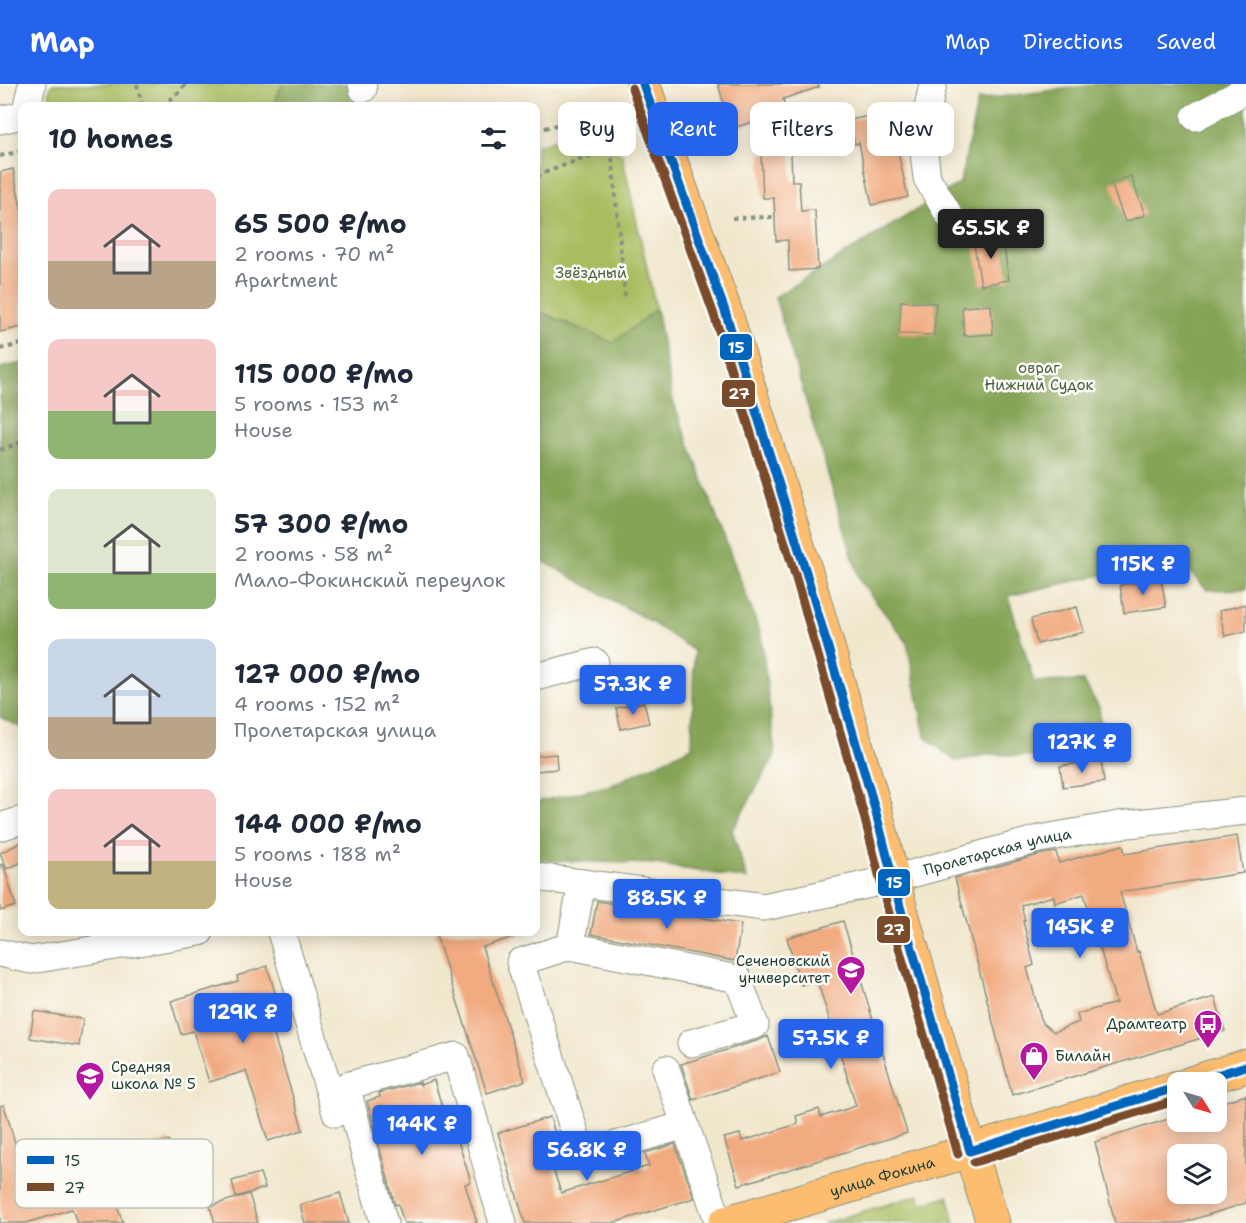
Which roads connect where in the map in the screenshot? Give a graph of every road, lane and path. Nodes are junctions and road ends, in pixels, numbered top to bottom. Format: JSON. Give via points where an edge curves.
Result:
{"nodes":[{"id":1,"x":32,"y":84,"type":"edge"},
{"id":2,"x":137,"y":84,"type":"edge"},
{"id":3,"x":186,"y":84,"type":"edge"},
{"id":4,"x":933,"y":84,"type":"edge"},
{"id":5,"x":1246,"y":90,"type":"edge"},
{"id":6,"x":647,"y":95,"type":"edge"},
{"id":7,"x":28,"y":102,"type":"edge"},
{"id":8,"x":141,"y":102,"type":"edge"},
{"id":9,"x":167,"y":102,"type":"edge"},
{"id":10,"x":632,"y":102,"type":"edge"},
{"id":11,"x":18,"y":116,"type":"edge"},
{"id":12,"x":1195,"y":117,"type":"dead end"},
{"id":13,"x":0,"y":120,"type":"edge"},
{"id":14,"x":558,"y":125,"type":"edge"},
{"id":15,"x":540,"y":129,"type":"edge"},
{"id":16,"x":18,"y":152,"type":"edge"},
{"id":17,"x":0,"y":156,"type":"edge"},
{"id":18,"x":589,"y":156,"type":"edge"},
{"id":19,"x":611,"y":156,"type":"edge"},
{"id":20,"x":540,"y":174,"type":"edge"},
{"id":21,"x":774,"y":217,"type":"dead end"},
{"id":22,"x":732,"y":218,"type":"dead end"},
{"id":23,"x":959,"y":232,"type":"dead end"},
{"id":24,"x":625,"y":298,"type":"dead end"},
{"id":25,"x":18,"y":345,"type":"edge"},
{"id":26,"x":0,"y":349,"type":"edge"},
{"id":27,"x":18,"y":443,"type":"edge"},
{"id":28,"x":0,"y":450,"type":"edge"},
{"id":29,"x":595,"y":662,"type":"dead end"},
{"id":30,"x":540,"y":676,"type":"edge"},
{"id":31,"x":1246,"y":811,"type":"edge"},
{"id":32,"x":18,"y":821,"type":"edge"},
{"id":33,"x":0,"y":827,"type":"edge"},
{"id":34,"x":540,"y":878,"type":"edge"},
{"id":35,"x":893,"y":879,"type":"junction"},
{"id":36,"x":582,"y":883,"type":"junction"},
{"id":37,"x":176,"y":936,"type":"edge"},
{"id":38,"x":282,"y":936,"type":"edge"},
{"id":39,"x":570,"y":946,"type":"junction"},
{"id":40,"x":0,"y":953,"type":"edge"},
{"id":41,"x":691,"y":1043,"type":"dead end"},
{"id":42,"x":1246,"y":1066,"type":"edge"},
{"id":43,"x":666,"y":1069,"type":"dead end"},
{"id":44,"x":1227,"y":1072,"type":"edge"},
{"id":45,"x":1167,"y":1090,"type":"edge"},
{"id":46,"x":336,"y":1113,"type":"dead end"},
{"id":47,"x":685,"y":1125,"type":"junction"},
{"id":48,"x":970,"y":1151,"type":"junction"},
{"id":49,"x":384,"y":1223,"type":"edge"},
{"id":50,"x":503,"y":1223,"type":"edge"},
{"id":51,"x":719,"y":1223,"type":"edge"},
{"id":52,"x":725,"y":1223,"type":"edge"},
{"id":53,"x":993,"y":1223,"type":"edge"}],
"edges":[{"from":1,"to":7,"type":"street"},
{"from":2,"to":8,"type":"path"},
{"from":3,"to":9,"type":"path"},
{"from":4,"to":23,"type":"street","via":[[922,136],[927,178]]},
{"from":5,"to":12,"type":"street"},
{"from":6,"to":10,"type":"path"},
{"from":6,"to":35,"type":"main road","via":[[726,311],[806,572]]},
{"from":11,"to":13,"type":"street"},
{"from":14,"to":15,"type":"path"},
{"from":16,"to":17,"type":"path"},
{"from":18,"to":20,"type":"path"},
{"from":19,"to":24,"type":"path"},
{"from":21,"to":22,"type":"path"},
{"from":25,"to":26,"type":"path"},
{"from":27,"to":28,"type":"path"},
{"from":29,"to":30,"type":"street"},
{"from":31,"to":35,"type":"street","name":"Пролетарская улица","via":[[1119,825],[1039,840]]},
{"from":32,"to":33,"type":"street"},
{"from":34,"to":36,"type":"street","name":"Пролетарская улица"},
{"from":35,"to":36,"type":"street","name":"Пролетарская улица","via":[[764,907]]},
{"from":35,"to":48,"type":"main road"},
{"from":36,"to":39,"type":"street"},
{"from":37,"to":40,"type":"street","via":[[31,960]]},
{"from":38,"to":46,"type":"street"},
{"from":39,"to":41,"type":"street","via":[[738,979],[755,1025]]},
{"from":39,"to":47,"type":"street","via":[[520,962],[582,1155]]},
{"from":42,"to":44,"type":"main road"},
{"from":43,"to":47,"type":"street"},
{"from":45,"to":48,"type":"main road","name":"улица Фокина"},
{"from":47,"to":51,"type":"street"},
{"from":48,"to":52,"type":"main road","name":"улица Фокина"},
{"from":48,"to":53,"type":"main road"},
{"from":49,"to":50,"type":"street","via":[[346,1086],[456,1056]]}]}
